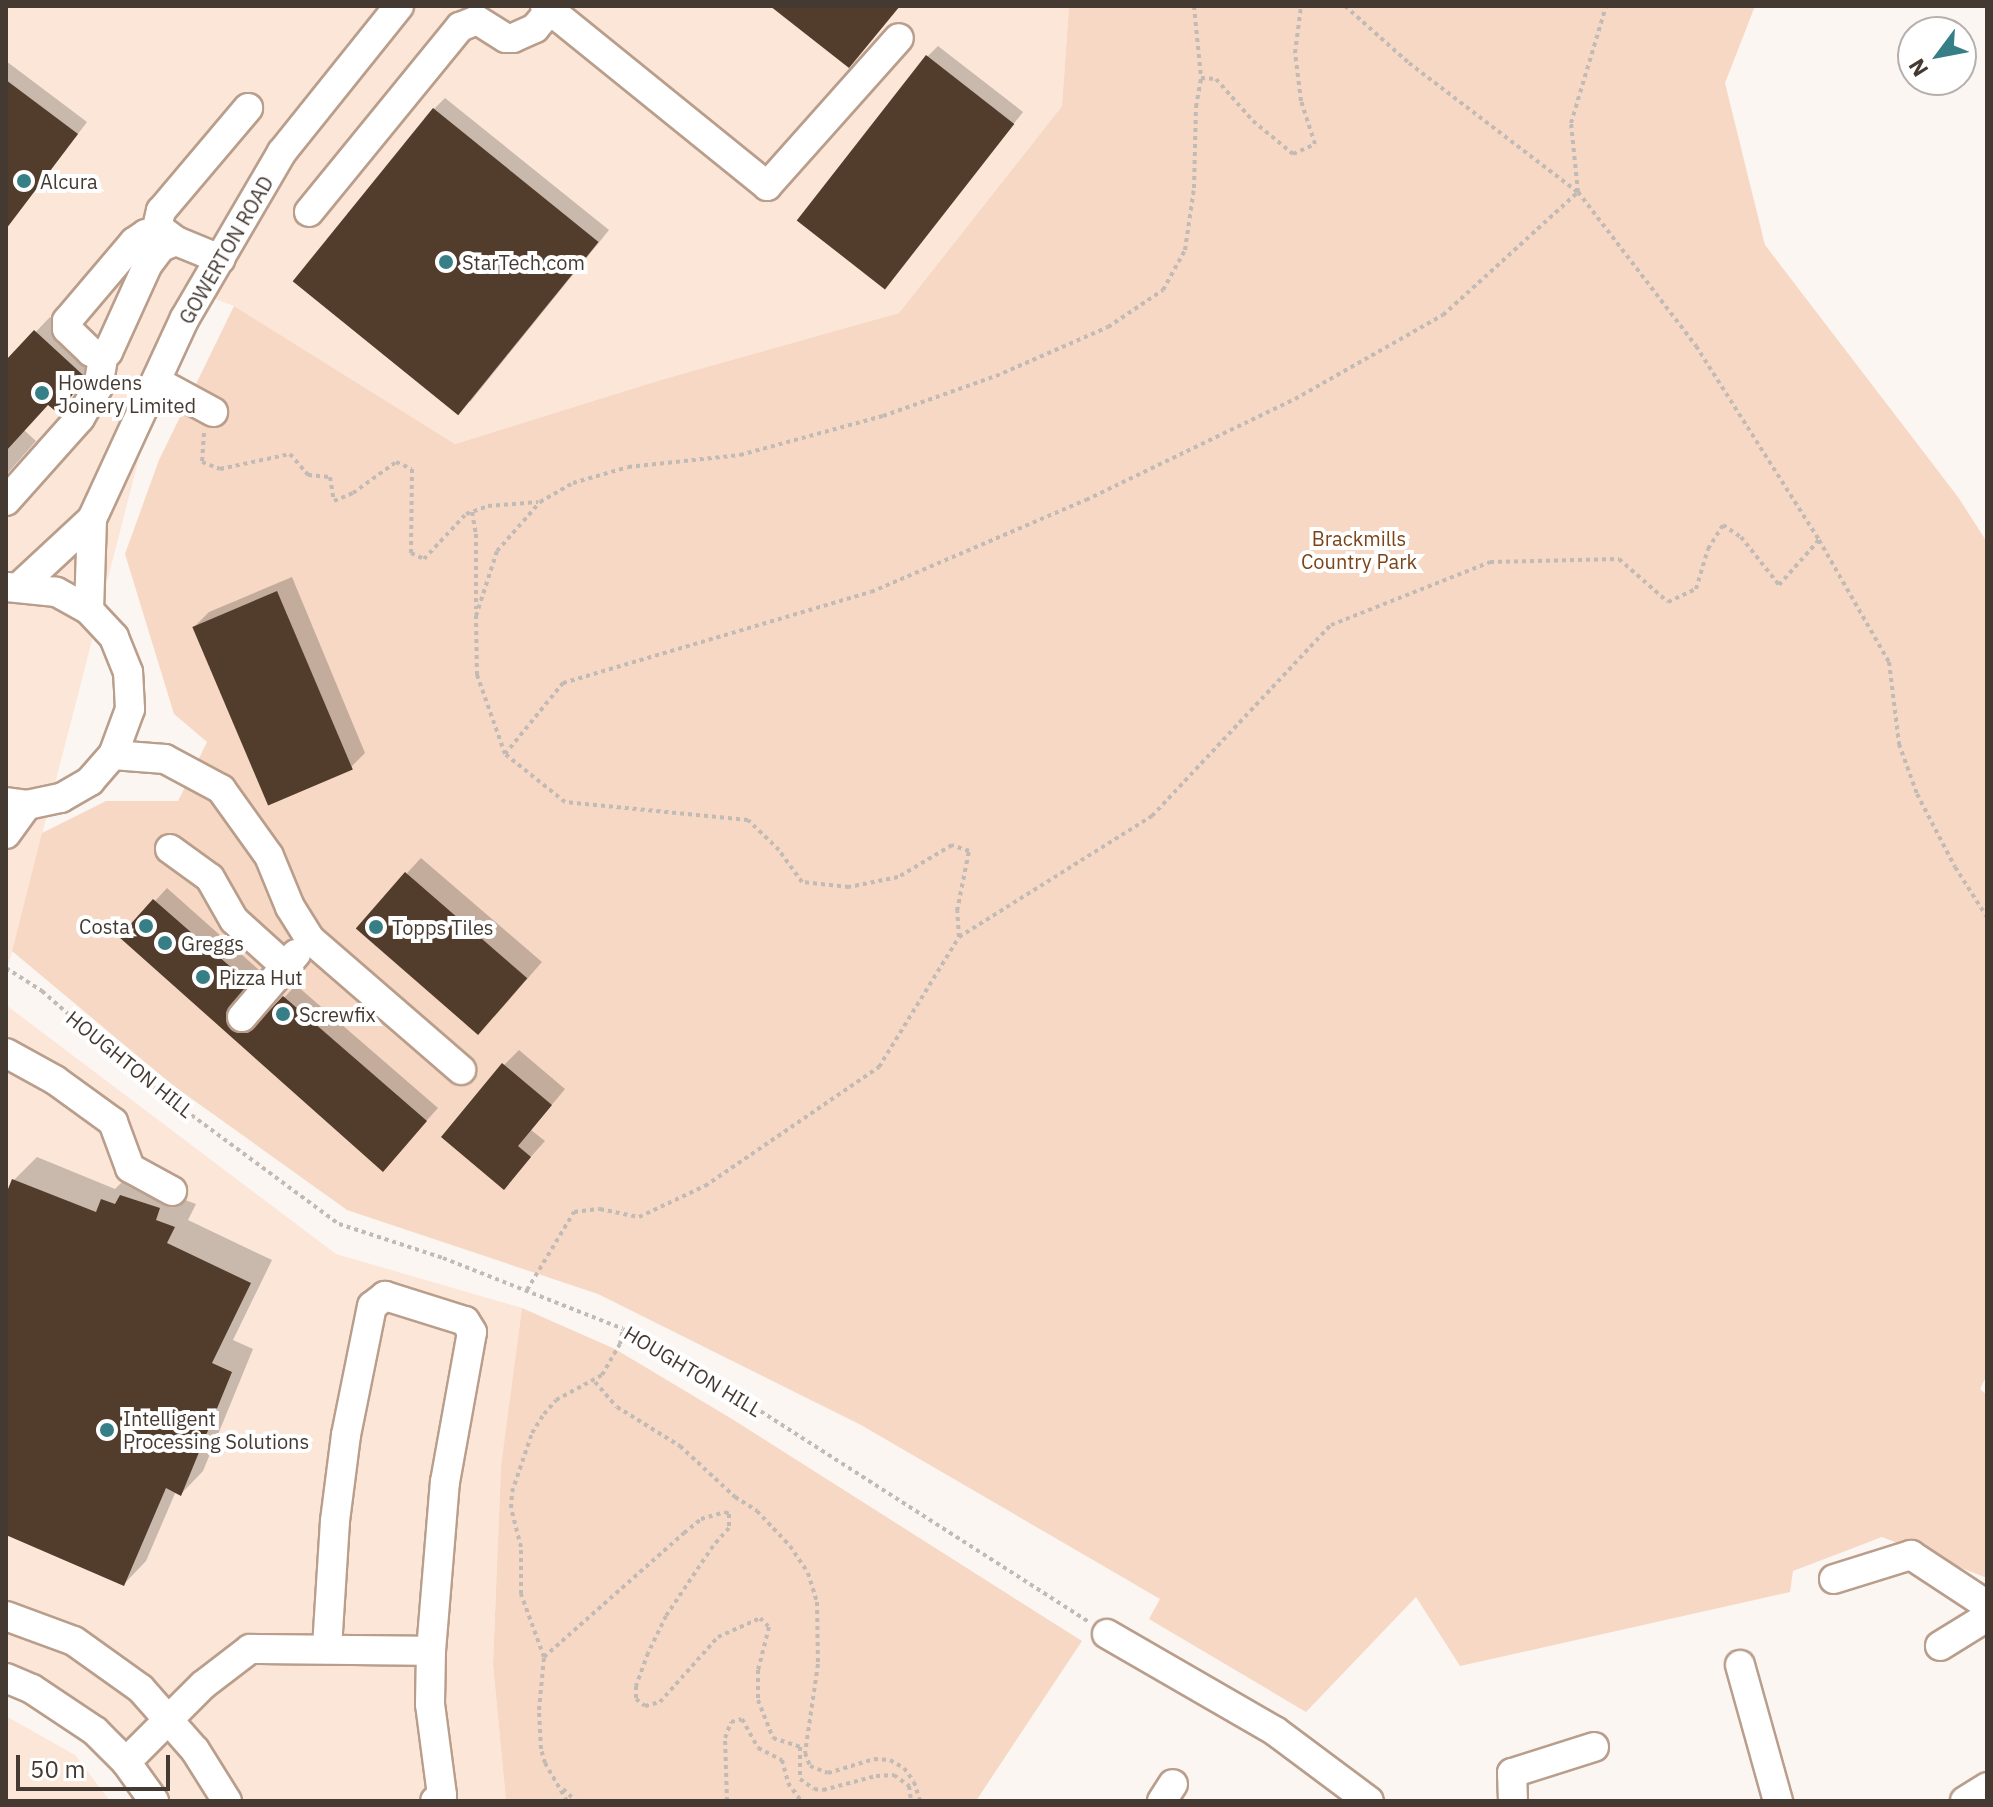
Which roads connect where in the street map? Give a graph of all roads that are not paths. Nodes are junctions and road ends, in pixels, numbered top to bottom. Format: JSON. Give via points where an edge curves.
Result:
{"nodes":[{"id":1,"x":399,"y":6,"type":"edge"},
{"id":2,"x":547,"y":8,"type":"edge"},
{"id":3,"x":899,"y":38,"type":"dead end"},
{"id":4,"x":248,"y":108,"type":"dead end"},
{"id":5,"x":309,"y":212,"type":"dead end"},
{"id":6,"x":166,"y":236,"type":"junction"},
{"id":7,"x":220,"y":259,"type":"junction"},
{"id":8,"x":104,"y":354,"type":"junction"},
{"id":9,"x":156,"y":381,"type":"junction"},
{"id":10,"x":210,"y":410,"type":"road end"},
{"id":11,"x":6,"y":501,"type":"edge"},
{"id":12,"x":92,"y":519,"type":"junction"},
{"id":13,"x":13,"y":587,"type":"edge"},
{"id":14,"x":89,"y":610,"type":"junction"},
{"id":15,"x":130,"y":709,"type":"junction"},
{"id":16,"x":113,"y":755,"type":"junction"},
{"id":17,"x":165,"y":759,"type":"junction"},
{"id":18,"x":17,"y":803,"type":"edge"},
{"id":19,"x":6,"y":834,"type":"edge"},
{"id":20,"x":170,"y":849,"type":"dead end"},
{"id":21,"x":310,"y":939,"type":"junction"},
{"id":22,"x":286,"y":967,"type":"junction"},
{"id":23,"x":242,"y":1017,"type":"dead end"},
{"id":24,"x":6,"y":1053,"type":"edge"},
{"id":25,"x":461,"y":1070,"type":"dead end"},
{"id":26,"x":172,"y":1191,"type":"dead end"},
{"id":27,"x":1834,"y":1579,"type":"dead end"},
{"id":28,"x":1987,"y":1605,"type":"edge"},
{"id":29,"x":6,"y":1616,"type":"edge"},
{"id":30,"x":1987,"y":1617,"type":"edge"},
{"id":31,"x":1107,"y":1634,"type":"road end"},
{"id":32,"x":1940,"y":1646,"type":"dead end"},
{"id":33,"x":327,"y":1649,"type":"junction"},
{"id":34,"x":431,"y":1651,"type":"junction"},
{"id":35,"x":1740,"y":1665,"type":"dead end"},
{"id":36,"x":6,"y":1678,"type":"edge"},
{"id":37,"x":169,"y":1717,"type":"junction"},
{"id":38,"x":1594,"y":1747,"type":"dead end"},
{"id":39,"x":126,"y":1762,"type":"junction"},
{"id":40,"x":1987,"y":1787,"type":"edge"},
{"id":41,"x":154,"y":1801,"type":"edge"},
{"id":42,"x":227,"y":1801,"type":"edge"},
{"id":43,"x":435,"y":1801,"type":"edge"},
{"id":44,"x":1369,"y":1801,"type":"edge"},
{"id":45,"x":1513,"y":1801,"type":"edge"},
{"id":46,"x":1778,"y":1801,"type":"edge"},
{"id":47,"x":1965,"y":1801,"type":"edge"}],
"edges":[{"from":1,"to":7,"type":"street","name":"GOWERTON ROAD","via":[[282,152]]},
{"from":2,"to":3,"type":"street","via":[[767,186]]},
{"from":2,"to":5,"type":"street","via":[[535,28],[513,38],[477,20],[460,27]]},
{"from":4,"to":6,"type":"street","via":[[161,211]]},
{"from":6,"to":7,"type":"street"},
{"from":6,"to":8,"type":"street"},
{"from":6,"to":8,"type":"street","via":[[134,242],[67,321],[76,340],[91,352]]},
{"from":7,"to":9,"type":"street","name":"GOWERTON ROAD"},
{"from":8,"to":11,"type":"street","via":[[98,387],[80,418]]},
{"from":9,"to":10,"type":"street"},
{"from":9,"to":12,"type":"street","name":"GOWERTON ROAD"},
{"from":12,"to":13,"type":"street","name":"GOWERTON ROAD"},
{"from":12,"to":14,"type":"street","name":"GOWERTON ROAD"},
{"from":13,"to":14,"type":"street","via":[[56,592]]},
{"from":14,"to":15,"type":"street","via":[[114,637],[128,672]]},
{"from":15,"to":16,"type":"street"},
{"from":15,"to":17,"type":"street"},
{"from":16,"to":17,"type":"street"},
{"from":16,"to":18,"type":"street","via":[[90,781],[61,798]]},
{"from":17,"to":21,"type":"street","via":[[221,789],[269,856]]},
{"from":18,"to":19,"type":"street"},
{"from":20,"to":22,"type":"street","via":[[210,878],[234,920]]},
{"from":21,"to":22,"type":"street"},
{"from":21,"to":25,"type":"street"},
{"from":22,"to":23,"type":"street"},
{"from":24,"to":26,"type":"street","via":[[113,1122],[130,1168]]},
{"from":27,"to":28,"type":"street","via":[[1911,1555]]},
{"from":29,"to":37,"type":"street","via":[[74,1641],[141,1689]]},
{"from":30,"to":32,"type":"street"},
{"from":31,"to":44,"type":"street","via":[[1275,1731]]},
{"from":33,"to":34,"type":"street"},
{"from":33,"to":34,"type":"street","via":[[346,1435],[372,1306],[385,1296],[465,1321],[472,1332],[443,1497]]},
{"from":33,"to":37,"type":"street","via":[[243,1652]]},
{"from":34,"to":43,"type":"street","via":[[430,1704],[442,1795]]},
{"from":35,"to":46,"type":"street"},
{"from":36,"to":39,"type":"street","via":[[95,1731]]},
{"from":37,"to":39,"type":"street"},
{"from":37,"to":42,"type":"street"},
{"from":38,"to":45,"type":"street","via":[[1512,1773]]},
{"from":39,"to":41,"type":"street"},
{"from":40,"to":47,"type":"street"}]}
